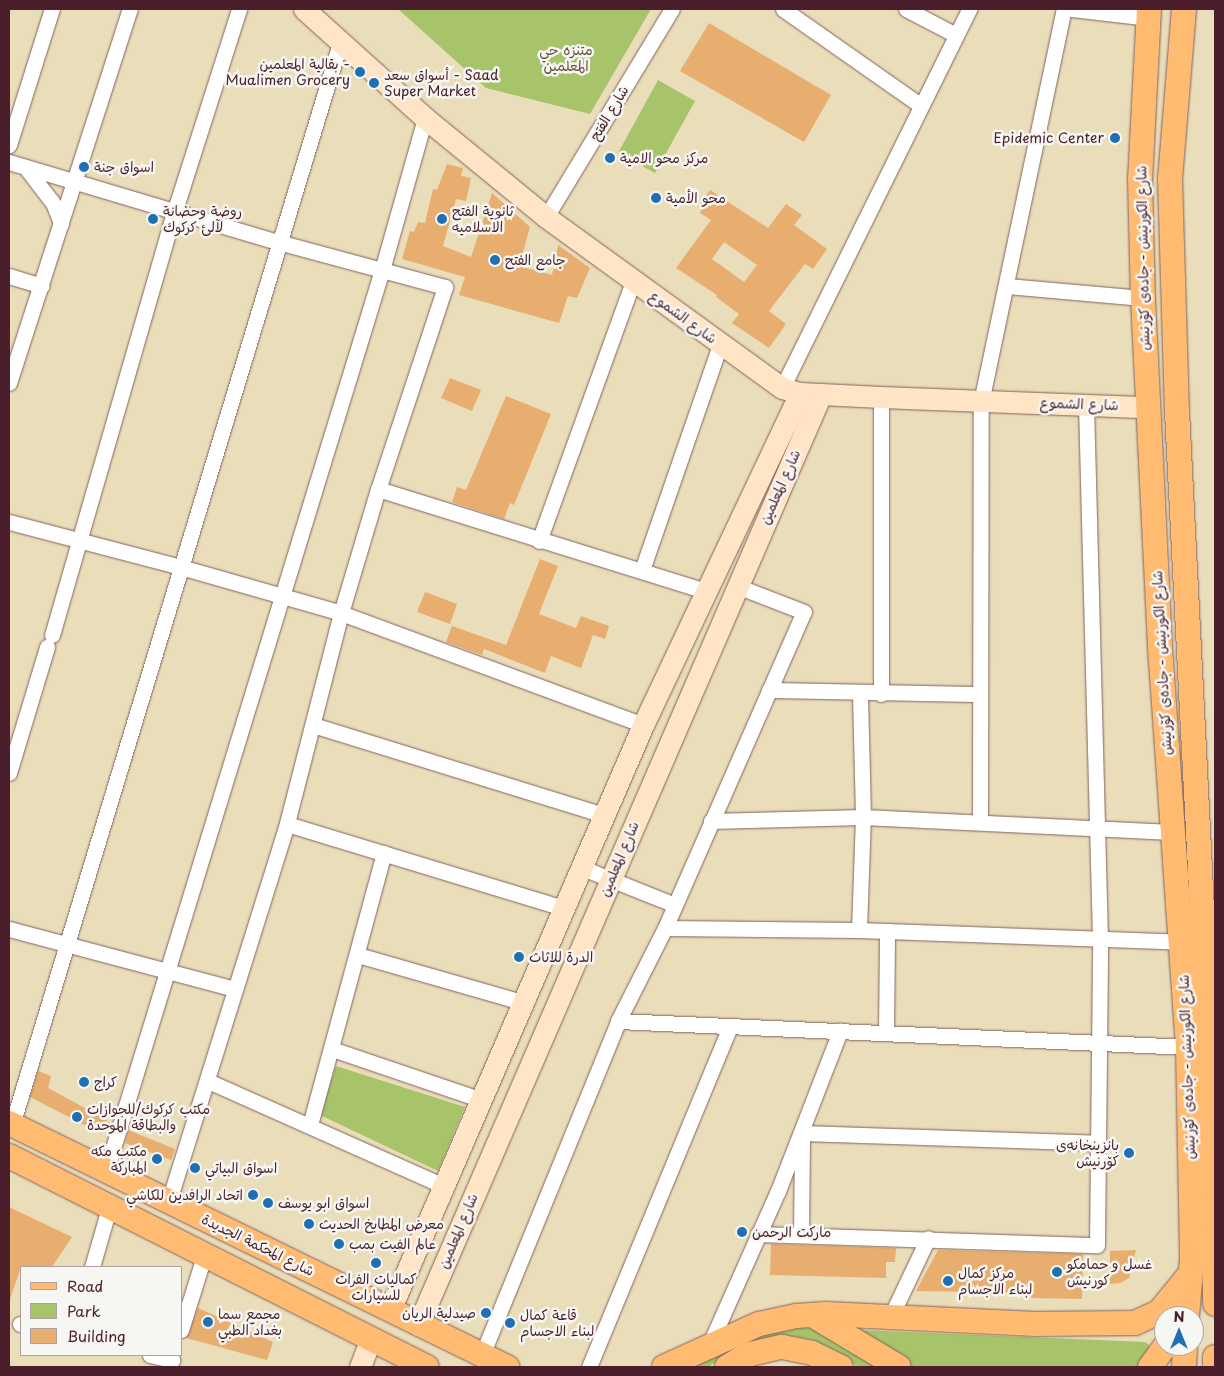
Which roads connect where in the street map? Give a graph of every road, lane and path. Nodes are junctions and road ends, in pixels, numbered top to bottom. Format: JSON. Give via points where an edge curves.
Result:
{"nodes":[{"id":1,"x":52,"y":9,"type":"edge"},
{"id":2,"x":130,"y":9,"type":"edge"},
{"id":3,"x":239,"y":9,"type":"edge"},
{"id":4,"x":304,"y":9,"type":"edge"},
{"id":5,"x":672,"y":9,"type":"edge"},
{"id":6,"x":783,"y":9,"type":"edge"},
{"id":7,"x":906,"y":9,"type":"edge"},
{"id":8,"x":969,"y":9,"type":"edge"},
{"id":9,"x":1064,"y":9,"type":"edge"},
{"id":10,"x":1072,"y":9,"type":"edge"},
{"id":11,"x":1184,"y":9,"type":"edge"},
{"id":12,"x":1149,"y":13,"type":"edge"},
{"id":13,"x":956,"y":35,"type":"junction"},
{"id":14,"x":341,"y":40,"type":"junction"},
{"id":15,"x":920,"y":105,"type":"junction"},
{"id":16,"x":425,"y":118,"type":"junction"},
{"id":17,"x":9,"y":145,"type":"edge"},
{"id":18,"x":9,"y":162,"type":"edge"},
{"id":19,"x":26,"y":167,"type":"junction"},
{"id":20,"x":74,"y":183,"type":"junction"},
{"id":21,"x":175,"y":210,"type":"junction"},
{"id":22,"x":546,"y":217,"type":"junction"},
{"id":23,"x":61,"y":223,"type":"junction"},
{"id":24,"x":278,"y":242,"type":"junction"},
{"id":25,"x":382,"y":270,"type":"junction"},
{"id":26,"x":9,"y":276,"type":"edge"},
{"id":27,"x":633,"y":280,"type":"junction"},
{"id":28,"x":41,"y":286,"type":"junction"},
{"id":29,"x":1006,"y":286,"type":"junction"},
{"id":30,"x":1143,"y":298,"type":"junction"},
{"id":31,"x":720,"y":344,"type":"junction"},
{"id":32,"x":9,"y":383,"type":"edge"},
{"id":33,"x":801,"y":392,"type":"junction"},
{"id":34,"x":881,"y":397,"type":"junction"},
{"id":35,"x":981,"y":402,"type":"junction"},
{"id":36,"x":1086,"y":404,"type":"junction"},
{"id":37,"x":1147,"y":406,"type":"junction"},
{"id":38,"x":378,"y":489,"type":"junction"},
{"id":39,"x":9,"y":522,"type":"edge"},
{"id":40,"x":82,"y":540,"type":"junction"},
{"id":41,"x":539,"y":541,"type":"junction"},
{"id":42,"x":181,"y":566,"type":"junction"},
{"id":43,"x":642,"y":570,"type":"junction"},
{"id":44,"x":737,"y":586,"type":"junction"},
{"id":45,"x":705,"y":591,"type":"junction"},
{"id":46,"x":280,"y":595,"type":"junction"},
{"id":47,"x":341,"y":613,"type":"junction"},
{"id":48,"x":1191,"y":659,"type":"junction"},
{"id":49,"x":1161,"y":661,"type":"junction"},
{"id":50,"x":769,"y":690,"type":"junction"},
{"id":51,"x":860,"y":694,"type":"junction"},
{"id":52,"x":881,"y":694,"type":"junction"},
{"id":53,"x":978,"y":694,"type":"junction"},
{"id":54,"x":1193,"y":695,"type":"junction"},
{"id":55,"x":1164,"y":697,"type":"junction"},
{"id":56,"x":313,"y":725,"type":"junction"},
{"id":57,"x":643,"y":725,"type":"junction"},
{"id":58,"x":9,"y":773,"type":"edge"},
{"id":59,"x":603,"y":815,"type":"junction"},
{"id":60,"x":864,"y":817,"type":"junction"},
{"id":61,"x":711,"y":821,"type":"junction"},
{"id":62,"x":980,"y":822,"type":"junction"},
{"id":63,"x":287,"y":824,"type":"junction"},
{"id":64,"x":1096,"y":828,"type":"junction"},
{"id":65,"x":1172,"y":832,"type":"junction"},
{"id":66,"x":384,"y":853,"type":"junction"},
{"id":67,"x":580,"y":867,"type":"junction"},
{"id":68,"x":610,"y":879,"type":"junction"},
{"id":69,"x":675,"y":905,"type":"junction"},
{"id":70,"x":563,"y":908,"type":"junction"},
{"id":71,"x":665,"y":928,"type":"junction"},
{"id":72,"x":9,"y":929,"type":"edge"},
{"id":73,"x":859,"y":930,"type":"junction"},
{"id":74,"x":887,"y":931,"type":"junction"},
{"id":75,"x":1100,"y":939,"type":"junction"},
{"id":76,"x":1183,"y":942,"type":"junction"},
{"id":77,"x":66,"y":944,"type":"junction"},
{"id":78,"x":358,"y":955,"type":"junction"},
{"id":79,"x":168,"y":972,"type":"junction"},
{"id":80,"x":235,"y":990,"type":"junction"},
{"id":81,"x":522,"y":1002,"type":"junction"},
{"id":82,"x":618,"y":1021,"type":"junction"},
{"id":83,"x":730,"y":1026,"type":"junction"},
{"id":84,"x":840,"y":1030,"type":"junction"},
{"id":85,"x":886,"y":1032,"type":"junction"},
{"id":86,"x":1099,"y":1043,"type":"junction"},
{"id":87,"x":1188,"y":1047,"type":"junction"},
{"id":88,"x":332,"y":1049,"type":"junction"},
{"id":89,"x":208,"y":1081,"type":"junction"},
{"id":90,"x":479,"y":1099,"type":"junction"},
{"id":91,"x":10,"y":1124,"type":"edge"},
{"id":92,"x":310,"y":1125,"type":"junction"},
{"id":93,"x":802,"y":1133,"type":"junction"},
{"id":94,"x":1098,"y":1143,"type":"junction"},
{"id":95,"x":9,"y":1156,"type":"edge"},
{"id":96,"x":106,"y":1171,"type":"junction"},
{"id":97,"x":442,"y":1184,"type":"junction"},
{"id":98,"x":169,"y":1201,"type":"junction"},
{"id":99,"x":109,"y":1208,"type":"junction"},
{"id":100,"x":758,"y":1234,"type":"junction"},
{"id":101,"x":801,"y":1235,"type":"junction"},
{"id":102,"x":928,"y":1238,"type":"junction"},
{"id":103,"x":204,"y":1256,"type":"junction"},
{"id":104,"x":92,"y":1266,"type":"edge"},
{"id":105,"x":1190,"y":1274,"type":"junction"},
{"id":106,"x":1215,"y":1304,"type":"edge"},
{"id":107,"x":1182,"y":1306,"type":"edge"},
{"id":108,"x":1188,"y":1306,"type":"edge"},
{"id":109,"x":390,"y":1310,"type":"junction"},
{"id":110,"x":812,"y":1315,"type":"junction"},
{"id":111,"x":891,"y":1316,"type":"junction"},
{"id":112,"x":418,"y":1325,"type":"junction"},
{"id":113,"x":182,"y":1327,"type":"edge"},
{"id":114,"x":371,"y":1339,"type":"junction"},
{"id":115,"x":708,"y":1350,"type":"junction"},
{"id":116,"x":482,"y":1355,"type":"junction"},
{"id":117,"x":154,"y":1356,"type":"edge"},
{"id":118,"x":1158,"y":1356,"type":"edge"},
{"id":119,"x":1215,"y":1357,"type":"edge"},
{"id":120,"x":394,"y":1360,"type":"edge"},
{"id":121,"x":172,"y":1361,"type":"edge"},
{"id":122,"x":360,"y":1367,"type":"edge"},
{"id":123,"x":427,"y":1367,"type":"edge"},
{"id":124,"x":506,"y":1367,"type":"edge"},
{"id":125,"x":589,"y":1367,"type":"edge"},
{"id":126,"x":664,"y":1367,"type":"edge"},
{"id":127,"x":727,"y":1367,"type":"edge"},
{"id":128,"x":841,"y":1367,"type":"edge"},
{"id":129,"x":900,"y":1367,"type":"edge"},
{"id":130,"x":1150,"y":1367,"type":"edge"},
{"id":131,"x":1215,"y":1367,"type":"edge"}],
"edges":[{"from":1,"to":17,"type":"street"},
{"from":2,"to":20,"type":"street"},
{"from":3,"to":21,"type":"street"},
{"from":4,"to":14,"type":"street","name":"شارع الشموع"},
{"from":5,"to":22,"type":"street","name":"شارع الفتح"},
{"from":6,"to":15,"type":"street"},
{"from":7,"to":13,"type":"street"},
{"from":8,"to":13,"type":"street"},
{"from":9,"to":29,"type":"street"},
{"from":10,"to":12,"type":"street"},
{"from":11,"to":48,"type":"main road","name":"شارع الكورنيش - جادەی کۆرنیش","via":[[1170,178],[1177,411]]},
{"from":12,"to":30,"type":"main road","name":"شارع الكورنيش - جادەی کۆرنیش","via":[[1140,178]]},
{"from":13,"to":15,"type":"street"},
{"from":14,"to":16,"type":"street","name":"شارع الشموع"},
{"from":14,"to":24,"type":"street"},
{"from":15,"to":33,"type":"street"},
{"from":16,"to":22,"type":"street","name":"شارع الشموع"},
{"from":16,"to":25,"type":"street"},
{"from":18,"to":19,"type":"street"},
{"from":19,"to":20,"type":"street"},
{"from":19,"to":23,"type":"street","via":[[53,203]]},
{"from":20,"to":21,"type":"street"},
{"from":20,"to":23,"type":"street"},
{"from":21,"to":24,"type":"street"},
{"from":21,"to":40,"type":"street"},
{"from":22,"to":27,"type":"street","name":"شارع الشموع"},
{"from":23,"to":28,"type":"street"},
{"from":24,"to":25,"type":"street"},
{"from":24,"to":42,"type":"street"},
{"from":25,"to":38,"type":"street","via":[[445,287]]},
{"from":25,"to":46,"type":"street"},
{"from":26,"to":28,"type":"street"},
{"from":27,"to":31,"type":"street","name":"شارع الشموع"},
{"from":27,"to":41,"type":"street"},
{"from":28,"to":32,"type":"street"},
{"from":29,"to":30,"type":"street"},
{"from":29,"to":35,"type":"street"},
{"from":30,"to":37,"type":"main road","name":"شارع الكورنيش - جادەی کۆرنیش"},
{"from":31,"to":33,"type":"street","name":"شارع الشموع"},
{"from":31,"to":43,"type":"street"},
{"from":33,"to":34,"type":"street","name":"شارع الشموع"},
{"from":33,"to":44,"type":"street","name":"شارع المعلمين"},
{"from":33,"to":45,"type":"street","name":"شارع المعلمين"},
{"from":34,"to":35,"type":"street","name":"شارع الشموع"},
{"from":34,"to":52,"type":"street"},
{"from":35,"to":36,"type":"street","name":"شارع الشموع"},
{"from":35,"to":53,"type":"street"},
{"from":36,"to":37,"type":"street","name":"شارع الشموع"},
{"from":36,"to":64,"type":"street"},
{"from":37,"to":49,"type":"main road","name":"شارع الكورنيش - جادەی کۆرنیش"},
{"from":38,"to":41,"type":"street"},
{"from":38,"to":47,"type":"street"},
{"from":39,"to":40,"type":"street"},
{"from":40,"to":42,"type":"street"},
{"from":40,"to":58,"type":"street"},
{"from":41,"to":43,"type":"street"},
{"from":42,"to":46,"type":"street"},
{"from":42,"to":77,"type":"street"},
{"from":43,"to":45,"type":"street"},
{"from":44,"to":50,"type":"street","via":[[804,612]]},
{"from":44,"to":68,"type":"street","name":"شارع المعلمين"},
{"from":45,"to":57,"type":"street","name":"شارع المعلمين"},
{"from":46,"to":47,"type":"street"},
{"from":46,"to":79,"type":"street"},
{"from":47,"to":56,"type":"street"},
{"from":47,"to":57,"type":"street"},
{"from":48,"to":49,"type":"main road"},
{"from":48,"to":54,"type":"main road","name":"شارع الكورنيش - جادەی کۆرنیش"},
{"from":49,"to":55,"type":"main road","name":"شارع الكورنيش - جادەی کۆرنیش"},
{"from":50,"to":51,"type":"street"},
{"from":50,"to":61,"type":"street"},
{"from":51,"to":52,"type":"street"},
{"from":51,"to":60,"type":"street"},
{"from":52,"to":53,"type":"street"},
{"from":53,"to":62,"type":"street"},
{"from":54,"to":55,"type":"main road"},
{"from":54,"to":106,"type":"main road","name":"شارع الكورنيش - جادەی کۆرنیش"},
{"from":55,"to":65,"type":"main road","name":"شارع الكورنيش - جادەی کۆرنیش"},
{"from":56,"to":59,"type":"street"},
{"from":56,"to":63,"type":"street"},
{"from":57,"to":59,"type":"street","name":"شارع المعلمين"},
{"from":59,"to":67,"type":"street","name":"شارع المعلمين"},
{"from":60,"to":61,"type":"street"},
{"from":60,"to":62,"type":"street"},
{"from":60,"to":73,"type":"street"},
{"from":61,"to":69,"type":"street"},
{"from":62,"to":64,"type":"street"},
{"from":63,"to":66,"type":"street"},
{"from":63,"to":80,"type":"street"},
{"from":64,"to":65,"type":"street"},
{"from":64,"to":75,"type":"street"},
{"from":65,"to":76,"type":"main road","name":"شارع الكورنيش - جادەی کۆرنیش"},
{"from":66,"to":70,"type":"street"},
{"from":66,"to":78,"type":"street"},
{"from":67,"to":68,"type":"street"},
{"from":67,"to":70,"type":"street","name":"شارع المعلمين"},
{"from":68,"to":69,"type":"street"},
{"from":68,"to":112,"type":"street","name":"شارع المعلمين"},
{"from":69,"to":71,"type":"street"},
{"from":70,"to":81,"type":"street","name":"شارع المعلمين"},
{"from":71,"to":73,"type":"street"},
{"from":71,"to":82,"type":"street"},
{"from":72,"to":77,"type":"street"},
{"from":73,"to":74,"type":"street"},
{"from":74,"to":75,"type":"street"},
{"from":74,"to":85,"type":"street"},
{"from":75,"to":76,"type":"street"},
{"from":75,"to":86,"type":"street"},
{"from":76,"to":87,"type":"main road","name":"شارع الكورنيش - جادەی کۆرنیش"},
{"from":77,"to":79,"type":"street"},
{"from":77,"to":91,"type":"street"},
{"from":78,"to":81,"type":"street"},
{"from":78,"to":88,"type":"street"},
{"from":79,"to":80,"type":"street"},
{"from":79,"to":96,"type":"street"},
{"from":80,"to":89,"type":"street"},
{"from":81,"to":90,"type":"street","name":"شارع المعلمين"},
{"from":82,"to":83,"type":"street"},
{"from":82,"to":116,"type":"street"},
{"from":83,"to":84,"type":"street"},
{"from":83,"to":125,"type":"street"},
{"from":84,"to":85,"type":"street"},
{"from":84,"to":93,"type":"street"},
{"from":85,"to":86,"type":"street"},
{"from":86,"to":87,"type":"street"},
{"from":86,"to":94,"type":"street"},
{"from":87,"to":105,"type":"main road","name":"شارع الكورنيش - جادەی کۆرنیش"},
{"from":88,"to":90,"type":"street"},
{"from":88,"to":92,"type":"street"},
{"from":89,"to":92,"type":"street"},
{"from":89,"to":98,"type":"street"},
{"from":90,"to":97,"type":"street","name":"شارع المعلمين"},
{"from":91,"to":96,"type":"main road","name":"شارع المحكمة الجديدة"},
{"from":92,"to":97,"type":"street"},
{"from":93,"to":94,"type":"street"},
{"from":93,"to":100,"type":"street"},
{"from":93,"to":101,"type":"street"},
{"from":94,"to":102,"type":"street","via":[[1097,1245]]},
{"from":95,"to":99,"type":"main road"},
{"from":96,"to":98,"type":"main road","name":"شارع المحكمة الجديدة"},
{"from":97,"to":109,"type":"street","name":"شارع المعلمين"},
{"from":98,"to":109,"type":"main road","name":"شارع المحكمة الجديدة"},
{"from":99,"to":103,"type":"main road"},
{"from":99,"to":104,"type":"street"},
{"from":100,"to":101,"type":"street"},
{"from":100,"to":115,"type":"street"},
{"from":101,"to":102,"type":"street"},
{"from":102,"to":111,"type":"street"},
{"from":103,"to":113,"type":"street"},
{"from":103,"to":114,"type":"main road"},
{"from":105,"to":107,"type":"main road"},
{"from":105,"to":108,"type":"main road","name":"شارع الكورنيش - جادەی کۆرنیش"},
{"from":105,"to":111,"type":"main road","via":[[1159,1312],[1136,1323],[1036,1324]]},
{"from":109,"to":112,"type":"main road","name":"شارع المحكمة الجديدة"},
{"from":110,"to":111,"type":"main road"},
{"from":110,"to":115,"type":"main road","via":[[759,1324]]},
{"from":110,"to":129,"type":"main road"},
{"from":112,"to":116,"type":"main road","name":"شارع المحكمة الجديدة"},
{"from":114,"to":120,"type":"main road"},
{"from":114,"to":122,"type":"street"},
{"from":115,"to":126,"type":"main road"},
{"from":116,"to":124,"type":"main road","name":"شارع المحكمة الجديدة"},
{"from":117,"to":121,"type":"street"},
{"from":118,"to":130,"type":"main road"},
{"from":119,"to":131,"type":"main road"},
{"from":120,"to":123,"type":"main road"},
{"from":127,"to":128,"type":"main road","via":[[746,1356],[782,1347],[812,1353]]}]}
